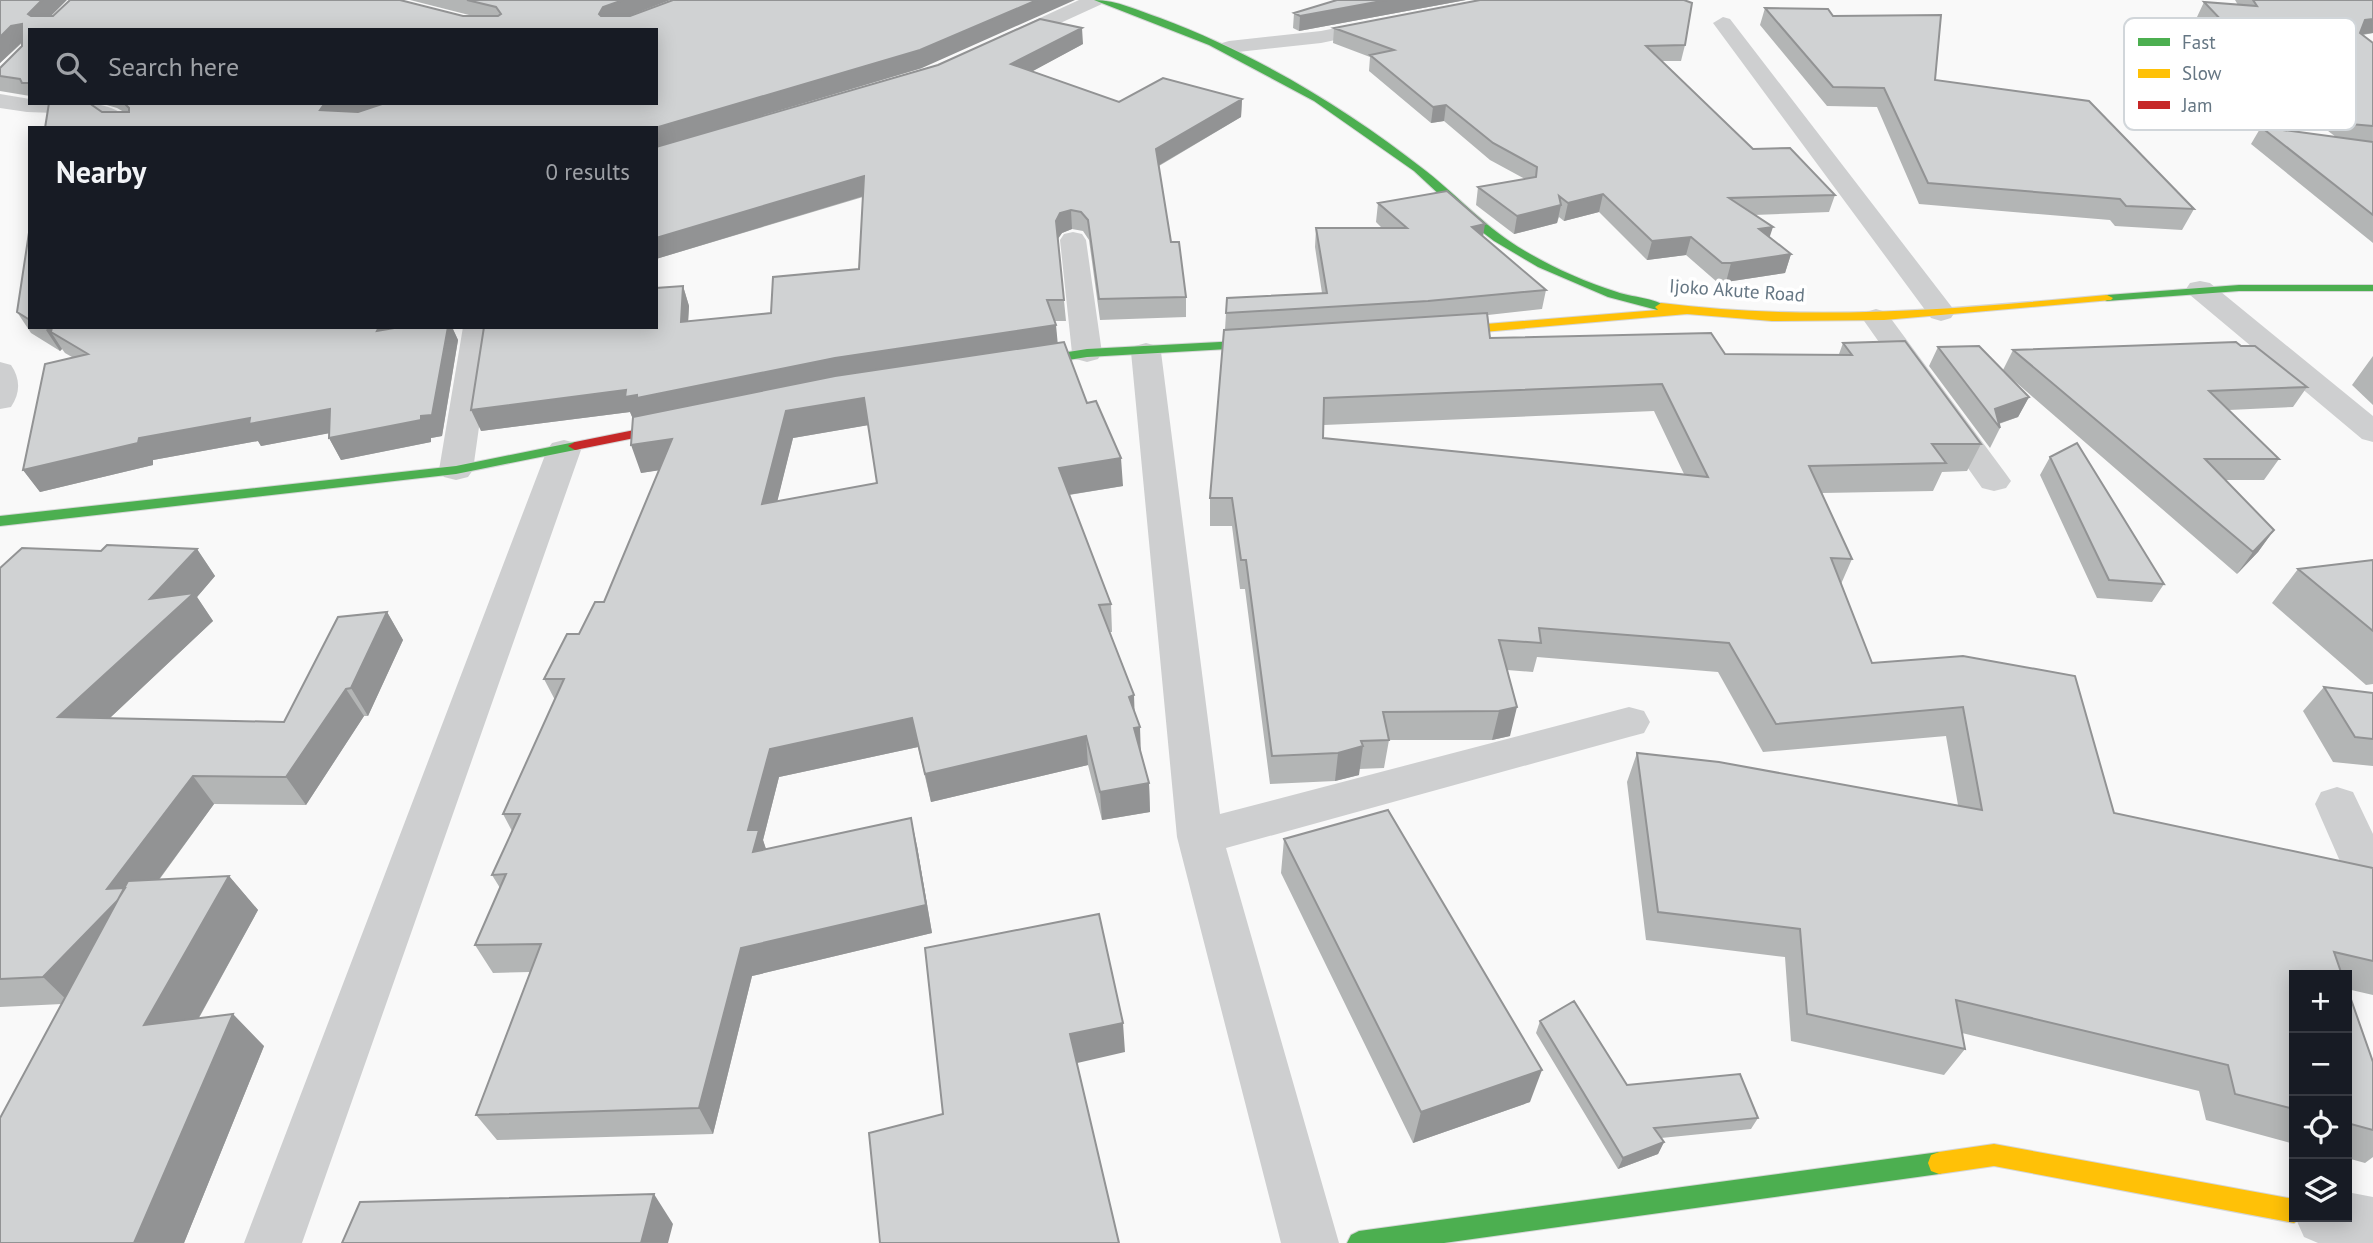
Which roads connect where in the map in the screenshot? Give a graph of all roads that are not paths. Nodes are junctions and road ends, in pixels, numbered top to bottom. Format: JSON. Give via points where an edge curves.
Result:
{"nodes":[{"id":1,"x":1096,"y":0,"type":"edge"},
{"id":2,"x":1403,"y":21,"type":"edge"},
{"id":3,"x":1723,"y":23,"type":"dead end"},
{"id":4,"x":1229,"y":47,"type":"junction"},
{"id":5,"x":981,"y":52,"type":"edge"},
{"id":6,"x":0,"y":102,"type":"edge"},
{"id":7,"x":124,"y":126,"type":"edge"},
{"id":8,"x":1073,"y":240,"type":"dead end"},
{"id":9,"x":2373,"y":288,"type":"edge"},
{"id":10,"x":2200,"y":289,"type":"junction"},
{"id":11,"x":1683,"y":311,"type":"junction"},
{"id":12,"x":1941,"y":312,"type":"junction"},
{"id":13,"x":1876,"y":318,"type":"junction"},
{"id":14,"x":478,"y":329,"type":"edge"},
{"id":15,"x":1425,"y":333,"type":"edge"},
{"id":16,"x":1285,"y":342,"type":"edge"},
{"id":17,"x":1146,"y":352,"type":"junction"},
{"id":18,"x":1087,"y":353,"type":"junction"},
{"id":19,"x":1005,"y":366,"type":"edge"},
{"id":20,"x":0,"y":371,"type":"edge"},
{"id":21,"x":0,"y":400,"type":"edge"},
{"id":22,"x":696,"y":422,"type":"edge"},
{"id":23,"x":2373,"y":432,"type":"edge"},
{"id":24,"x":564,"y":450,"type":"junction"},
{"id":25,"x":456,"y":470,"type":"junction"},
{"id":26,"x":1994,"y":481,"type":"dead end"},
{"id":27,"x":0,"y":521,"type":"edge"},
{"id":28,"x":1629,"y":722,"type":"dead end"},
{"id":29,"x":2337,"y":804,"type":"dead end"},
{"id":30,"x":1199,"y":837,"type":"junction"},
{"id":31,"x":2373,"y":884,"type":"edge"},
{"id":32,"x":2289,"y":1210,"type":"edge"},
{"id":33,"x":2351,"y":1222,"type":"edge"},
{"id":34,"x":2373,"y":1226,"type":"edge"},
{"id":35,"x":273,"y":1243,"type":"edge"},
{"id":36,"x":1310,"y":1243,"type":"edge"},
{"id":37,"x":1359,"y":1243,"type":"edge"}],
"edges":[{"from":1,"to":4,"type":"main road","name":"Ijoko Akute Road","via":[[1132,9]]},
{"from":1,"to":5,"type":"street"},
{"from":2,"to":4,"type":"street","via":[[1321,37]]},
{"from":3,"to":12,"type":"street"},
{"from":4,"to":11,"type":"main road","name":"Ijoko Akute Road","via":[[1350,118],[1440,186],[1478,223],[1546,265],[1600,292]]},
{"from":6,"to":7,"type":"street","via":[[110,114]]},
{"from":8,"to":18,"type":"street"},
{"from":9,"to":10,"type":"main road","name":"Ijoko Akute Road"},
{"from":10,"to":12,"type":"main road","name":"Ijoko Akute Road"},
{"from":10,"to":23,"type":"street"},
{"from":11,"to":13,"type":"main road","name":"Ijoko Akute Road"},
{"from":11,"to":15,"type":"main road"},
{"from":12,"to":13,"type":"main road","name":"Ijoko Akute Road"},
{"from":13,"to":26,"type":"street"},
{"from":14,"to":25,"type":"street"},
{"from":16,"to":17,"type":"main road"},
{"from":17,"to":18,"type":"main road"},
{"from":17,"to":30,"type":"street"},
{"from":18,"to":19,"type":"main road"},
{"from":20,"to":21,"type":"street","via":[[4,380]]},
{"from":22,"to":24,"type":"main road"},
{"from":24,"to":25,"type":"main road"},
{"from":24,"to":35,"type":"street"},
{"from":25,"to":27,"type":"main road"},
{"from":28,"to":30,"type":"street"},
{"from":29,"to":31,"type":"street"},
{"from":30,"to":36,"type":"street"},
{"from":32,"to":37,"type":"main road","via":[[1994,1155]]},
{"from":33,"to":34,"type":"street"}]}
